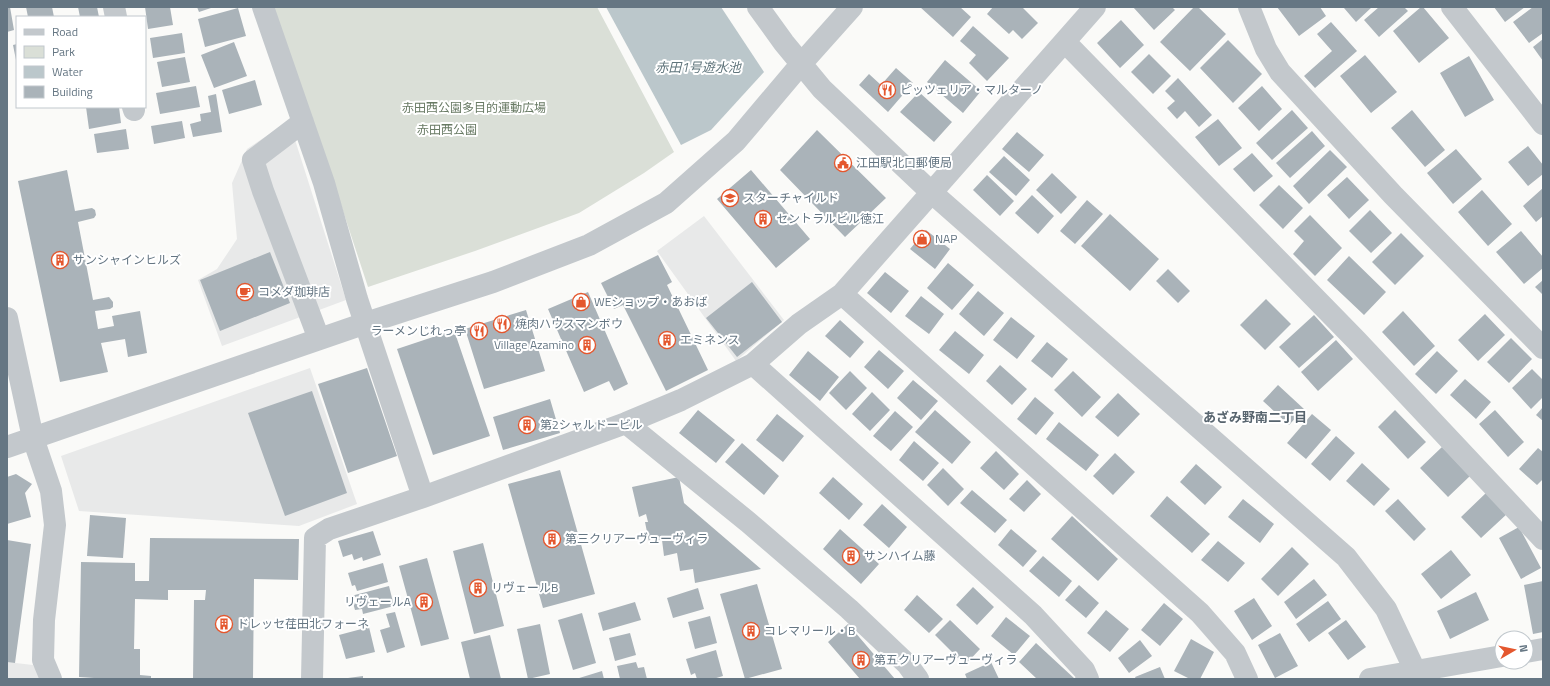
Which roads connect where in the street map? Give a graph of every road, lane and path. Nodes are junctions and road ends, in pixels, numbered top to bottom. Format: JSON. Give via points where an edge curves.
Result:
{"nodes":[{"id":1,"x":263,"y":7,"type":"edge"},
{"id":2,"x":758,"y":7,"type":"edge"},
{"id":3,"x":852,"y":7,"type":"edge"},
{"id":4,"x":1095,"y":7,"type":"edge"},
{"id":5,"x":1249,"y":7,"type":"edge"},
{"id":6,"x":1452,"y":7,"type":"edge"},
{"id":7,"x":1065,"y":42,"type":"junction"},
{"id":8,"x":801,"y":64,"type":"junction"},
{"id":9,"x":303,"y":122,"type":"junction"},
{"id":10,"x":1543,"y":124,"type":"edge"},
{"id":11,"x":931,"y":192,"type":"junction"},
{"id":12,"x":842,"y":294,"type":"junction"},
{"id":13,"x":7,"y":318,"type":"edge"},
{"id":14,"x":366,"y":323,"type":"junction"},
{"id":15,"x":319,"y":339,"type":"junction"},
{"id":16,"x":1543,"y":348,"type":"edge"},
{"id":17,"x":753,"y":364,"type":"junction"},
{"id":18,"x":626,"y":422,"type":"junction"},
{"id":19,"x":33,"y":438,"type":"junction"},
{"id":20,"x":7,"y":446,"type":"edge"},
{"id":21,"x":423,"y":497,"type":"junction"},
{"id":22,"x":1543,"y":539,"type":"edge"},
{"id":23,"x":1494,"y":658,"type":"edge"},
{"id":24,"x":1418,"y":675,"type":"edge"},
{"id":25,"x":51,"y":679,"type":"edge"},
{"id":26,"x":312,"y":679,"type":"edge"},
{"id":27,"x":918,"y":679,"type":"edge"},
{"id":28,"x":1088,"y":679,"type":"edge"},
{"id":29,"x":1247,"y":679,"type":"edge"},
{"id":30,"x":1370,"y":679,"type":"edge"}],
"edges":[{"from":1,"to":9,"type":"street"},
{"from":2,"to":8,"type":"street"},
{"from":3,"to":8,"type":"street"},
{"from":4,"to":7,"type":"street"},
{"from":5,"to":16,"type":"street","via":[[1266,49],[1280,72],[1393,195]]},
{"from":6,"to":10,"type":"street"},
{"from":7,"to":11,"type":"street"},
{"from":7,"to":22,"type":"street","via":[[1356,340]]},
{"from":8,"to":11,"type":"street","via":[[822,89]]},
{"from":8,"to":14,"type":"street","via":[[736,141],[666,203],[589,245],[493,282]]},
{"from":9,"to":14,"type":"street"},
{"from":9,"to":15,"type":"street","via":[[253,160]]},
{"from":11,"to":12,"type":"street"},
{"from":11,"to":24,"type":"street","via":[[1346,557],[1386,609]]},
{"from":12,"to":17,"type":"street","via":[[799,324]]},
{"from":12,"to":29,"type":"street","via":[[1200,613],[1235,653]]},
{"from":13,"to":19,"type":"street"},
{"from":14,"to":15,"type":"street"},
{"from":14,"to":21,"type":"street"},
{"from":15,"to":19,"type":"street"},
{"from":17,"to":18,"type":"street","via":[[681,400]]},
{"from":17,"to":28,"type":"street","via":[[1033,615],[1084,670]]},
{"from":18,"to":21,"type":"street"},
{"from":18,"to":27,"type":"street","via":[[849,609],[907,664]]},
{"from":19,"to":20,"type":"street"},
{"from":19,"to":25,"type":"street","via":[[51,492],[55,525],[43,640],[43,660]]},
{"from":21,"to":26,"type":"street","via":[[329,529],[315,538]]},
{"from":23,"to":24,"type":"street"},
{"from":24,"to":30,"type":"street"}]}
